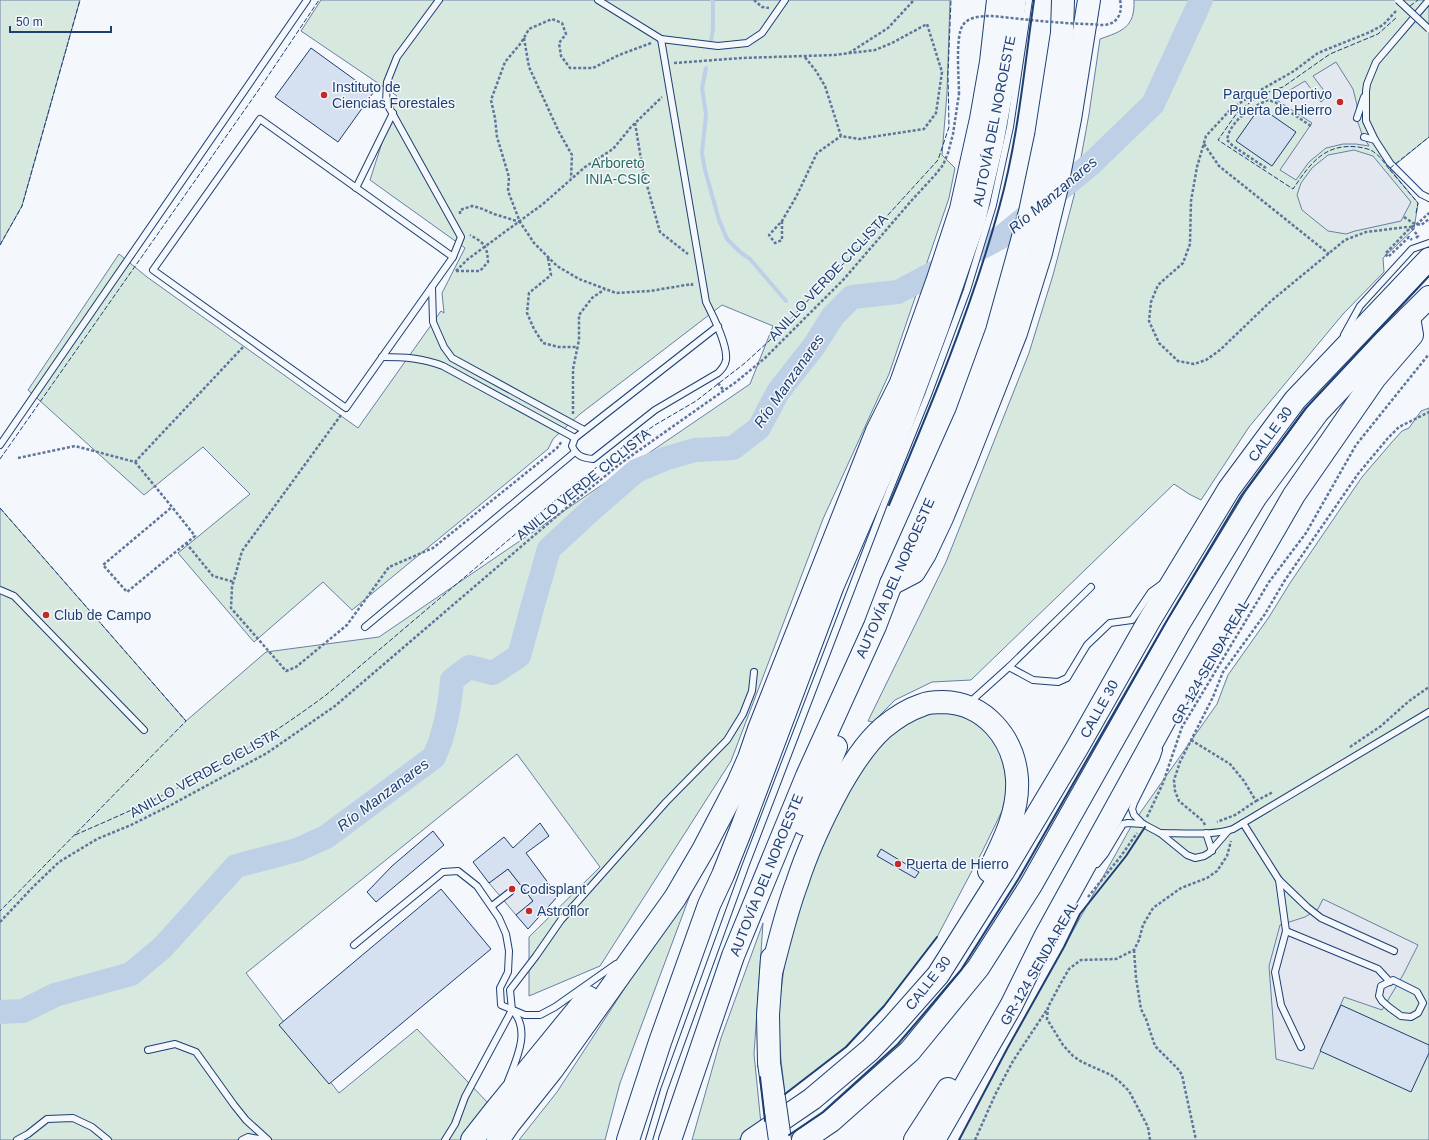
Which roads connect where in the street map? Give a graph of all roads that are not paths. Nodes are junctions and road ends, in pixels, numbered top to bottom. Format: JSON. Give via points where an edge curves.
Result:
{"nodes":[{"id":1,"x":307,"y":0,"type":"edge"},
{"id":2,"x":439,"y":0,"type":"edge"},
{"id":3,"x":598,"y":0,"type":"edge"},
{"id":4,"x":785,"y":0,"type":"edge"},
{"id":5,"x":998,"y":0,"type":"edge"},
{"id":6,"x":1015,"y":0,"type":"edge"},
{"id":7,"x":1029,"y":0,"type":"edge"},
{"id":8,"x":1063,"y":0,"type":"edge"},
{"id":9,"x":1089,"y":0,"type":"edge"},
{"id":10,"x":1398,"y":0,"type":"edge"},
{"id":11,"x":1429,"y":0,"type":"edge"},
{"id":12,"x":1429,"y":29,"type":"edge"},
{"id":13,"x":661,"y":39,"type":"junction"},
{"id":14,"x":1366,"y":91,"type":"junction"},
{"id":15,"x":393,"y":113,"type":"junction"},
{"id":16,"x":1357,"y":118,"type":"dead end"},
{"id":17,"x":996,"y":123,"type":"junction"},
{"id":18,"x":1364,"y":137,"type":"dead end"},
{"id":19,"x":1056,"y":138,"type":"junction"},
{"id":20,"x":1375,"y":140,"type":"junction"},
{"id":21,"x":356,"y":188,"type":"junction"},
{"id":22,"x":1429,"y":198,"type":"edge"},
{"id":23,"x":1429,"y":243,"type":"edge"},
{"id":24,"x":453,"y":257,"type":"junction"},
{"id":25,"x":1429,"y":259,"type":"edge"},
{"id":26,"x":432,"y":287,"type":"junction"},
{"id":27,"x":1420,"y":310,"type":"edge"},
{"id":28,"x":718,"y":326,"type":"junction"},
{"id":29,"x":382,"y":357,"type":"junction"},
{"id":30,"x":1330,"y":362,"type":"junction"},
{"id":31,"x":915,"y":388,"type":"junction"},
{"id":32,"x":584,"y":430,"type":"junction"},
{"id":33,"x":574,"y":438,"type":"junction"},
{"id":34,"x":0,"y":445,"type":"edge"},
{"id":35,"x":575,"y":452,"type":"junction"},
{"id":36,"x":1180,"y":571,"type":"junction"},
{"id":37,"x":1091,"y":587,"type":"dead end"},
{"id":38,"x":0,"y":590,"type":"edge"},
{"id":39,"x":875,"y":626,"type":"junction"},
{"id":40,"x":365,"y":627,"type":"dead end"},
{"id":41,"x":1009,"y":667,"type":"junction"},
{"id":42,"x":754,"y":672,"type":"dead end"},
{"id":43,"x":1175,"y":701,"type":"junction"},
{"id":44,"x":966,"y":705,"type":"junction"},
{"id":45,"x":1429,"y":712,"type":"edge"},
{"id":46,"x":759,"y":729,"type":"junction"},
{"id":47,"x":144,"y":730,"type":"dead end"},
{"id":48,"x":1163,"y":737,"type":"dead end"},
{"id":49,"x":1161,"y":744,"type":"dead end"},
{"id":50,"x":1244,"y":823,"type":"junction"},
{"id":51,"x":1143,"y":824,"type":"junction"},
{"id":52,"x":1231,"y":830,"type":"junction"},
{"id":53,"x":1160,"y":833,"type":"junction"},
{"id":54,"x":1206,"y":833,"type":"junction"},
{"id":55,"x":1212,"y":850,"type":"junction"},
{"id":56,"x":1091,"y":871,"type":"dead end"},
{"id":57,"x":1086,"y":876,"type":"dead end"},
{"id":58,"x":1279,"y":880,"type":"junction"},
{"id":59,"x":510,"y":892,"type":"dead end"},
{"id":60,"x":1062,"y":905,"type":"junction"},
{"id":61,"x":492,"y":906,"type":"junction"},
{"id":62,"x":1286,"y":931,"type":"junction"},
{"id":63,"x":1045,"y":936,"type":"junction"},
{"id":64,"x":354,"y":945,"type":"dead end"},
{"id":65,"x":1394,"y":951,"type":"dead end"},
{"id":66,"x":616,"y":964,"type":"junction"},
{"id":67,"x":771,"y":973,"type":"junction"},
{"id":68,"x":938,"y":975,"type":"junction"},
{"id":69,"x":1390,"y":982,"type":"junction"},
{"id":70,"x":512,"y":1010,"type":"junction"},
{"id":71,"x":1302,"y":1047,"type":"dead end"},
{"id":72,"x":148,"y":1050,"type":"dead end"},
{"id":73,"x":552,"y":1070,"type":"junction"},
{"id":74,"x":494,"y":1112,"type":"junction"},
{"id":75,"x":17,"y":1140,"type":"edge"},
{"id":76,"x":108,"y":1140,"type":"edge"},
{"id":77,"x":242,"y":1140,"type":"edge"},
{"id":78,"x":264,"y":1140,"type":"edge"},
{"id":79,"x":268,"y":1140,"type":"edge"},
{"id":80,"x":445,"y":1140,"type":"edge"},
{"id":81,"x":472,"y":1140,"type":"edge"},
{"id":82,"x":498,"y":1140,"type":"edge"},
{"id":83,"x":508,"y":1140,"type":"edge"},
{"id":84,"x":628,"y":1140,"type":"edge"},
{"id":85,"x":649,"y":1140,"type":"edge"},
{"id":86,"x":670,"y":1140,"type":"edge"},
{"id":87,"x":752,"y":1140,"type":"edge"},
{"id":88,"x":780,"y":1140,"type":"edge"},
{"id":89,"x":803,"y":1140,"type":"edge"},
{"id":90,"x":915,"y":1140,"type":"edge"},
{"id":91,"x":934,"y":1140,"type":"edge"}],
"edges":[{"from":1,"to":34,"type":"lane"},
{"from":2,"to":15,"type":"lane","via":[[397,57],[387,82],[386,102]]},
{"from":3,"to":13,"type":"lane"},
{"from":4,"to":13,"type":"lane","via":[[762,32],[747,43],[718,46]]},
{"from":5,"to":17,"type":"highway","name":"AUTOVÍA DEL NOROESTE","via":[[991,62]]},
{"from":6,"to":17,"type":"highway","name":"AUTOVÍA DEL NOROESTE"},
{"from":7,"to":17,"type":"lane"},
{"from":8,"to":19,"type":"highway","name":"AUTOVÍA DEL NOROESTE"},
{"from":9,"to":19,"type":"highway"},
{"from":10,"to":12,"type":"lane","bridge":true},
{"from":11,"to":14,"type":"lane","via":[[1376,62]]},
{"from":13,"to":28,"type":"lane","via":[[706,302]]},
{"from":14,"to":16,"type":"lane"},
{"from":14,"to":20,"type":"lane","via":[[1366,121]]},
{"from":15,"to":21,"type":"lane"},
{"from":15,"to":24,"type":"lane","via":[[460,237]]},
{"from":17,"to":31,"type":"highway","name":"AUTOVÍA DEL NOROESTE","via":[[961,208],[938,279]]},
{"from":17,"to":31,"type":"lane","via":[[993,206],[967,290]]},
{"from":18,"to":20,"type":"lane"},
{"from":19,"to":39,"type":"highway","name":"AUTOVÍA DEL NOROESTE","via":[[1030,212],[974,420],[891,584]]},
{"from":20,"to":22,"type":"lane","via":[[1390,163],[1421,194]]},
{"from":21,"to":24,"type":"lane"},
{"from":21,"to":29,"type":"lane","via":[[260,119],[153,270],[346,408]]},
{"from":23,"to":30,"type":"lane","via":[[1412,249],[1360,306]]},
{"from":24,"to":26,"type":"lane"},
{"from":25,"to":30,"type":"highway","name":"CALLE 30"},
{"from":26,"to":29,"type":"lane"},
{"from":26,"to":32,"type":"lane","via":[[433,322],[452,358]]},
{"from":27,"to":43,"type":"highway","via":[[1412,335],[1375,378],[1294,495]]},
{"from":27,"to":89,"type":"highway","name":"CALLE 30","via":[[1318,412],[1255,498],[1178,626],[1031,885],[978,968],[910,1051],[831,1121]]},
{"from":28,"to":32,"type":"lane"},
{"from":28,"to":35,"type":"lane","via":[[726,359],[718,373],[655,410],[593,459],[582,458]]},
{"from":29,"to":33,"type":"lane","via":[[408,357],[428,360],[443,366]]},
{"from":30,"to":36,"type":"highway","name":"CALLE 30","via":[[1295,400],[1229,489]]},
{"from":31,"to":46,"type":"highway","via":[[877,431]]},
{"from":31,"to":84,"type":"highway","name":"AUTOVÍA DEL NOROESTE","via":[[886,436],[874,466],[856,532],[709,905]]},
{"from":31,"to":85,"type":"lane","via":[[884,504],[745,867],[664,1090]]},
{"from":32,"to":33,"type":"lane"},
{"from":33,"to":35,"type":"lane","via":[[572,446]]},
{"from":35,"to":40,"type":"lane"},
{"from":36,"to":41,"type":"lane","via":[[1151,592],[1132,620],[1110,623],[1087,645],[1067,678],[1058,682],[1033,680]]},
{"from":36,"to":68,"type":"highway","name":"CALLE 30","via":[[1007,865]]},
{"from":37,"to":41,"type":"lane"},
{"from":38,"to":47,"type":"lane","via":[[14,596]]},
{"from":39,"to":67,"type":"highway","via":[[853,706],[808,812],[786,876],[773,931]]},
{"from":39,"to":86,"type":"highway","name":"AUTOVÍA DEL NOROESTE","via":[[807,776],[733,956]]},
{"from":41,"to":44,"type":"lane"},
{"from":42,"to":70,"type":"lane","via":[[752,691],[743,714],[727,740],[666,802],[561,920],[510,990]]},
{"from":43,"to":48,"type":"lane"},
{"from":43,"to":60,"type":"highway"},
{"from":44,"to":67,"type":"highway","via":[[938,702],[923,704],[909,710],[883,728],[859,755],[825,814],[807,854]]},
{"from":44,"to":68,"type":"highway","via":[[980,712],[991,722],[1010,749],[1016,764],[1017,799],[1010,827]]},
{"from":45,"to":50,"type":"lane"},
{"from":46,"to":66,"type":"highway","via":[[707,831]]},
{"from":46,"to":73,"type":"highway","via":[[738,783],[676,898]]},
{"from":49,"to":51,"type":"lane","via":[[1132,809]]},
{"from":50,"to":52,"type":"lane"},
{"from":50,"to":58,"type":"lane"},
{"from":51,"to":53,"type":"lane"},
{"from":51,"to":56,"type":"lane","via":[[1123,824],[1105,854]]},
{"from":52,"to":54,"type":"lane"},
{"from":52,"to":55,"type":"lane"},
{"from":53,"to":54,"type":"lane"},
{"from":53,"to":55,"type":"lane","via":[[1195,858],[1204,856]]},
{"from":54,"to":55,"type":"lane"},
{"from":57,"to":60,"type":"lane"},
{"from":58,"to":62,"type":"lane"},
{"from":58,"to":65,"type":"lane","via":[[1321,918]]},
{"from":59,"to":61,"type":"lane"},
{"from":60,"to":63,"type":"highway"},
{"from":61,"to":64,"type":"lane","via":[[478,886],[458,871],[443,872]]},
{"from":61,"to":70,"type":"lane","via":[[506,934],[509,951],[508,972],[500,988],[501,1005]]},
{"from":62,"to":69,"type":"lane","via":[[1378,969]]},
{"from":62,"to":71,"type":"lane","via":[[1275,972],[1281,1004]]},
{"from":63,"to":90,"type":"highway"},
{"from":63,"to":91,"type":"highway","via":[[1011,1006]]},
{"from":66,"to":70,"type":"lane","via":[[540,1015],[525,1015]]},
{"from":66,"to":74,"type":"highway"},
{"from":67,"to":88,"type":"highway","bridge":true,"via":[[768,1015],[769,1063]]},
{"from":68,"to":87,"type":"highway","name":"CALLE 30","via":[[870,1050],[812,1099]]},
{"from":69,"to":69,"type":"lane","via":[[1381,986],[1379,996],[1382,1001],[1401,1016],[1411,1017],[1418,1013],[1422,1003],[1416,992],[1393,980]]},
{"from":70,"to":74,"type":"lane","via":[[519,1018],[522,1029],[521,1044]]},
{"from":70,"to":80,"type":"lane"},
{"from":72,"to":79,"type":"lane","via":[[175,1044],[196,1052],[242,1115]]},
{"from":73,"to":82,"type":"highway"},
{"from":73,"to":83,"type":"highway"},
{"from":74,"to":81,"type":"highway"},
{"from":75,"to":76,"type":"lane","via":[[47,1119],[73,1118],[92,1127]]},
{"from":77,"to":78,"type":"lane","via":[[248,1137]]}]}
